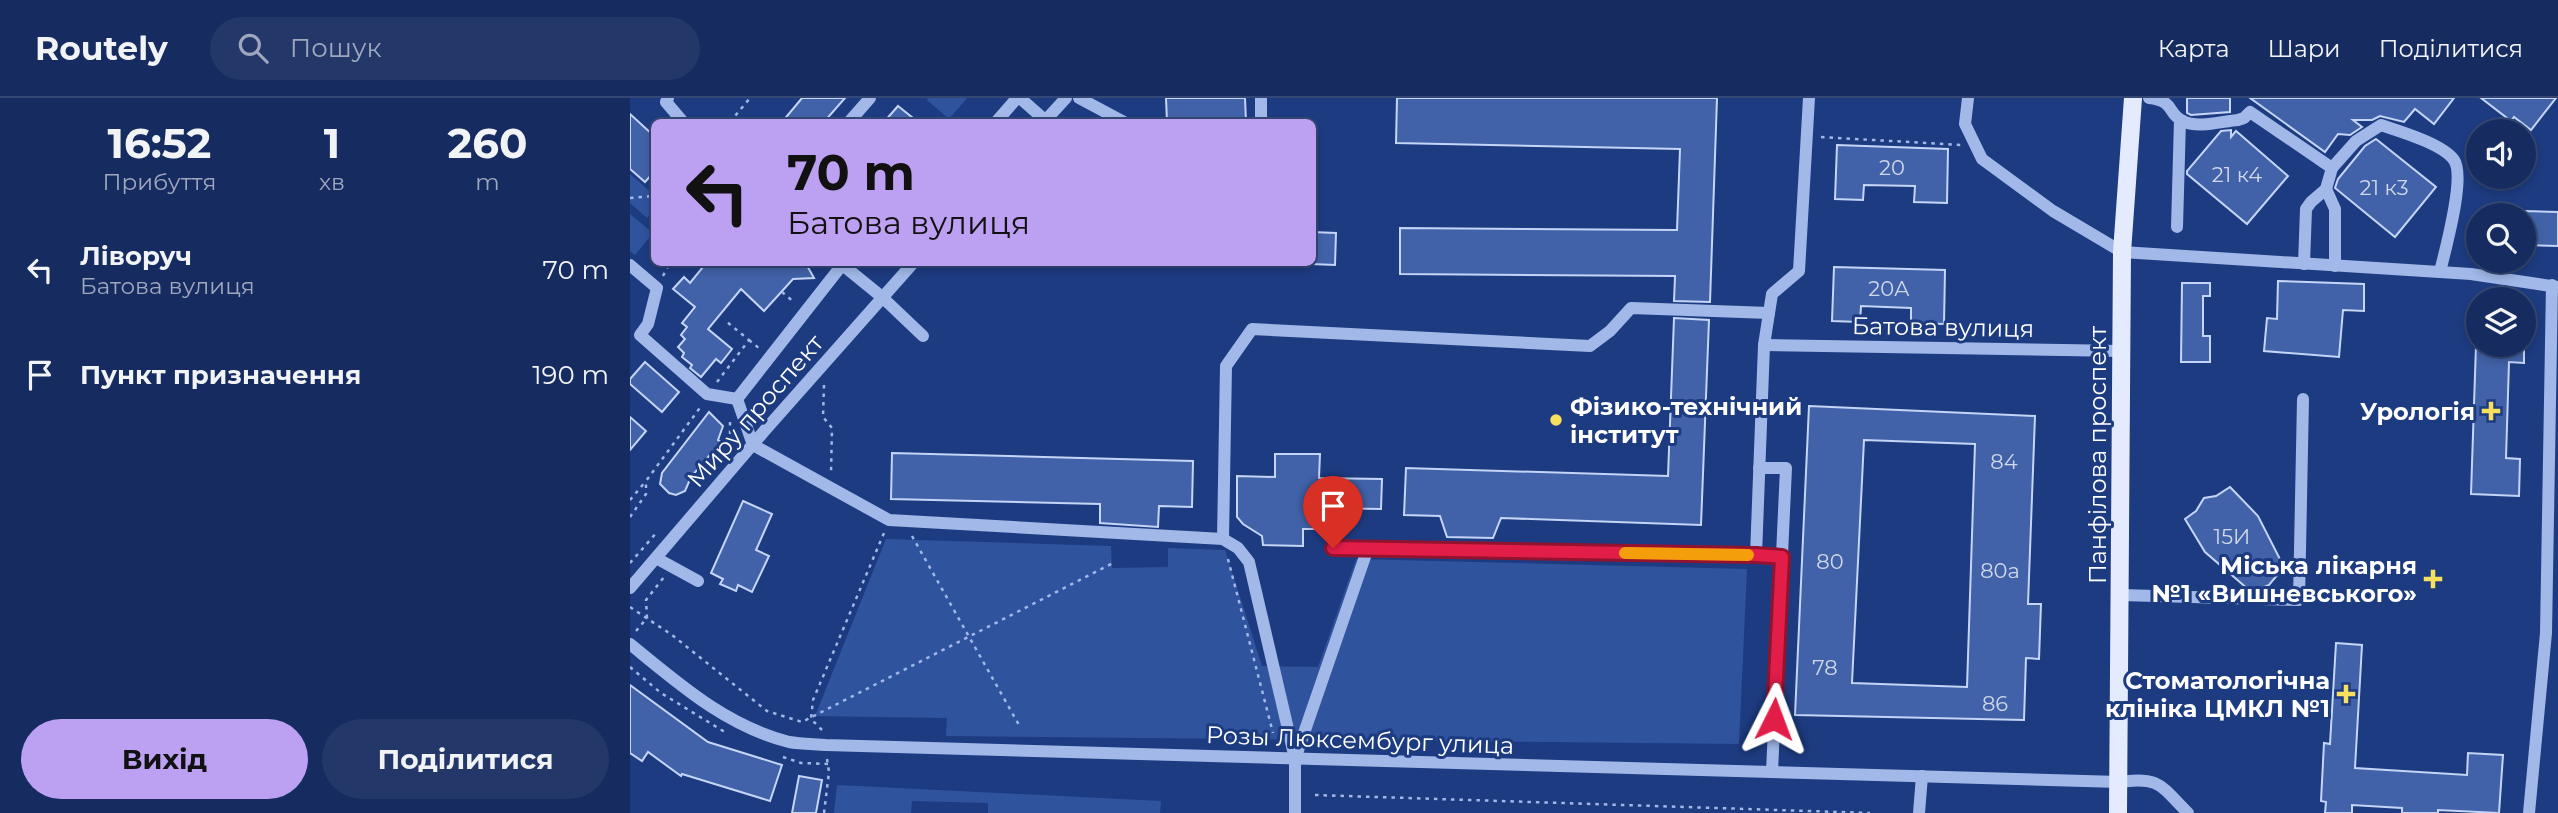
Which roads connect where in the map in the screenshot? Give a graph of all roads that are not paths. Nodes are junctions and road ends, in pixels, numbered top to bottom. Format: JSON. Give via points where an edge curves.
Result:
{"nodes":[{"id":1,"x":870,"y":98,"type":"edge"},
{"id":2,"x":1018,"y":98,"type":"edge"},
{"id":3,"x":1066,"y":98,"type":"edge"},
{"id":4,"x":1079,"y":98,"type":"edge"},
{"id":5,"x":1261,"y":98,"type":"edge"},
{"id":6,"x":1809,"y":98,"type":"edge"},
{"id":7,"x":1968,"y":98,"type":"edge"},
{"id":8,"x":2133,"y":98,"type":"edge"},
{"id":9,"x":2149,"y":98,"type":"edge"},
{"id":10,"x":2244,"y":98,"type":"edge"},
{"id":11,"x":664,"y":99,"type":"edge"},
{"id":12,"x":2172,"y":102,"type":"edge"},
{"id":13,"x":2250,"y":112,"type":"junction"},
{"id":14,"x":681,"y":119,"type":"edge"},
{"id":15,"x":852,"y":119,"type":"edge"},
{"id":16,"x":999,"y":119,"type":"edge"},
{"id":17,"x":1042,"y":119,"type":"edge"},
{"id":18,"x":1048,"y":119,"type":"edge"},
{"id":19,"x":1118,"y":119,"type":"edge"},
{"id":20,"x":1261,"y":119,"type":"edge"},
{"id":21,"x":2180,"y":120,"type":"junction"},
{"id":22,"x":2332,"y":168,"type":"junction"},
{"id":23,"x":2326,"y":189,"type":"junction"},
{"id":24,"x":2177,"y":227,"type":"dead end"},
{"id":25,"x":2122,"y":252,"type":"junction"},
{"id":26,"x":2304,"y":264,"type":"junction"},
{"id":27,"x":630,"y":265,"type":"edge"},
{"id":28,"x":839,"y":266,"type":"edge"},
{"id":29,"x":843,"y":266,"type":"edge"},
{"id":30,"x":910,"y":266,"type":"edge"},
{"id":31,"x":2335,"y":266,"type":"junction"},
{"id":32,"x":2441,"y":272,"type":"junction"},
{"id":33,"x":2555,"y":286,"type":"edge"},
{"id":34,"x":881,"y":297,"type":"junction"},
{"id":35,"x":1769,"y":313,"type":"junction"},
{"id":36,"x":635,"y":334,"type":"edge"},
{"id":37,"x":923,"y":336,"type":"dead end"},
{"id":38,"x":1764,"y":345,"type":"junction"},
{"id":39,"x":2122,"y":351,"type":"junction"},
{"id":40,"x":737,"y":399,"type":"junction"},
{"id":41,"x":2303,"y":400,"type":"dead end"},
{"id":42,"x":753,"y":445,"type":"junction"},
{"id":43,"x":1759,"y":468,"type":"junction"},
{"id":44,"x":1223,"y":539,"type":"junction"},
{"id":45,"x":1333,"y":548,"type":"dead end"},
{"id":46,"x":1368,"y":548,"type":"junction"},
{"id":47,"x":1756,"y":555,"type":"junction"},
{"id":48,"x":1782,"y":557,"type":"junction"},
{"id":49,"x":656,"y":558,"type":"junction"},
{"id":50,"x":698,"y":581,"type":"dead end"},
{"id":51,"x":630,"y":588,"type":"edge"},
{"id":52,"x":2121,"y":595,"type":"junction"},
{"id":53,"x":2552,"y":633,"type":"edge"},
{"id":54,"x":633,"y":638,"type":"edge"},
{"id":55,"x":1295,"y":759,"type":"junction"},
{"id":56,"x":1772,"y":772,"type":"junction"},
{"id":57,"x":1922,"y":776,"type":"junction"},
{"id":58,"x":2119,"y":782,"type":"junction"},
{"id":59,"x":1295,"y":813,"type":"edge"},
{"id":60,"x":1919,"y":813,"type":"edge"},
{"id":61,"x":2118,"y":813,"type":"edge"},
{"id":62,"x":2189,"y":813,"type":"edge"},
{"id":63,"x":2529,"y":813,"type":"edge"}],
"edges":[{"from":1,"to":15,"type":"street"},
{"from":2,"to":16,"type":"street"},
{"from":2,"to":17,"type":"street"},
{"from":3,"to":18,"type":"street"},
{"from":4,"to":19,"type":"street"},
{"from":5,"to":20,"type":"street"},
{"from":6,"to":35,"type":"street","via":[[1799,271],[1772,294]]},
{"from":7,"to":25,"type":"street","via":[[1965,124],[1982,159],[2053,211]]},
{"from":8,"to":25,"type":"main road","name":"Панфілова проспект"},
{"from":9,"to":12,"type":"street"},
{"from":10,"to":13,"type":"street"},
{"from":11,"to":14,"type":"street"},
{"from":12,"to":21,"type":"street"},
{"from":13,"to":21,"type":"street","via":[[2238,120],[2191,124]]},
{"from":13,"to":22,"type":"street"},
{"from":21,"to":24,"type":"street"},
{"from":22,"to":23,"type":"street"},
{"from":22,"to":32,"type":"street","via":[[2356,141],[2381,125],[2449,154],[2458,171],[2457,193]]},
{"from":23,"to":26,"type":"street","via":[[2306,209]]},
{"from":23,"to":31,"type":"street","via":[[2335,209]]},
{"from":25,"to":26,"type":"street"},
{"from":25,"to":39,"type":"main road","name":"Панфілова проспект"},
{"from":26,"to":31,"type":"street"},
{"from":27,"to":36,"type":"street","via":[[657,288],[648,324]]},
{"from":28,"to":40,"type":"street"},
{"from":29,"to":34,"type":"street"},
{"from":30,"to":34,"type":"street","name":"Миру проспект"},
{"from":31,"to":32,"type":"street"},
{"from":32,"to":33,"type":"street"},
{"from":33,"to":53,"type":"street"},
{"from":34,"to":37,"type":"street"},
{"from":34,"to":42,"type":"street","name":"Миру проспект"},
{"from":35,"to":38,"type":"street"},
{"from":35,"to":44,"type":"street","via":[[1631,308],[1590,346],[1252,330],[1226,366]]},
{"from":36,"to":40,"type":"street","via":[[707,394]]},
{"from":38,"to":39,"type":"street","name":"Батова вулиця"},
{"from":38,"to":43,"type":"street"},
{"from":39,"to":52,"type":"main road","name":"Панфілова проспект"},
{"from":40,"to":42,"type":"street"},
{"from":41,"to":52,"type":"street","via":[[2299,600]]},
{"from":42,"to":44,"type":"street","via":[[890,520]]},
{"from":42,"to":49,"type":"street","name":"Миру проспект"},
{"from":43,"to":47,"type":"street"},
{"from":43,"to":48,"type":"street","via":[[1786,468]]},
{"from":44,"to":55,"type":"street","via":[[1249,562]]},
{"from":45,"to":46,"type":"street"},
{"from":46,"to":47,"type":"street"},
{"from":46,"to":55,"type":"street"},
{"from":47,"to":48,"type":"street"},
{"from":48,"to":56,"type":"street"},
{"from":49,"to":50,"type":"street"},
{"from":49,"to":51,"type":"street","name":"Миру проспект"},
{"from":52,"to":58,"type":"main road","name":"Панфілова проспект"},
{"from":53,"to":63,"type":"street"},
{"from":54,"to":55,"type":"street","name":"Розы Люксембург улица","via":[[699,701],[790,742]]},
{"from":55,"to":56,"type":"street","name":"Розы Люксембург улица"},
{"from":55,"to":59,"type":"street"},
{"from":56,"to":57,"type":"street","name":"Розы Люксембург улица"},
{"from":57,"to":58,"type":"street","name":"Розы Люксембург улица"},
{"from":57,"to":60,"type":"street"},
{"from":58,"to":61,"type":"main road","name":"Панфілова проспект"},
{"from":58,"to":62,"type":"street","name":"Розы Люксембург улица","via":[[2144,779],[2160,785]]}]}
